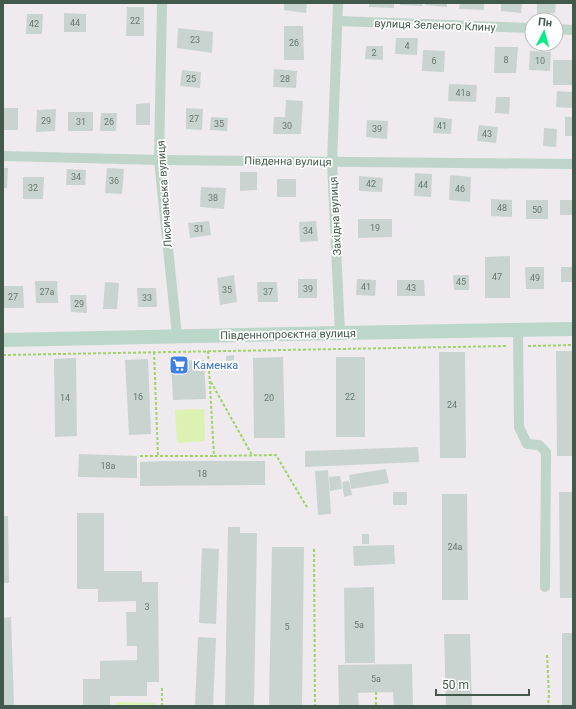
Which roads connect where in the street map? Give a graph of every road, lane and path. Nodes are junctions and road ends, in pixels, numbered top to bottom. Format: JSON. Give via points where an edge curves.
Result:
{"nodes":[{"id":1,"x":162,"y":3,"type":"edge"},
{"id":2,"x":338,"y":3,"type":"edge"},
{"id":3,"x":338,"y":21,"type":"junction"},
{"id":4,"x":524,"y":28,"type":"edge"},
{"id":5,"x":3,"y":156,"type":"edge"},
{"id":6,"x":159,"y":160,"type":"junction"},
{"id":7,"x":332,"y":162,"type":"junction"},
{"id":8,"x":573,"y":164,"type":"edge"},
{"id":9,"x":573,"y":329,"type":"edge"},
{"id":10,"x":518,"y":330,"type":"junction"},
{"id":11,"x":340,"y":333,"type":"junction"},
{"id":12,"x":177,"y":336,"type":"junction"},
{"id":13,"x":3,"y":340,"type":"edge"},
{"id":14,"x":573,"y":345,"type":"edge"},
{"id":15,"x":509,"y":346,"type":"dead end"},
{"id":16,"x":525,"y":346,"type":"dead end"},
{"id":17,"x":208,"y":351,"type":"junction"},
{"id":18,"x":154,"y":352,"type":"junction"},
{"id":19,"x":3,"y":355,"type":"edge"},
{"id":20,"x":209,"y":380,"type":"junction"},
{"id":21,"x":252,"y":455,"type":"junction"},
{"id":22,"x":140,"y":456,"type":"dead end"},
{"id":23,"x":158,"y":456,"type":"junction"},
{"id":24,"x":214,"y":456,"type":"junction"},
{"id":25,"x":308,"y":509,"type":"dead end"},
{"id":26,"x":314,"y":549,"type":"dead end"},
{"id":27,"x":545,"y":587,"type":"dead end"},
{"id":28,"x":547,"y":655,"type":"dead end"},
{"id":29,"x":162,"y":687,"type":"dead end"},
{"id":30,"x":376,"y":692,"type":"dead end"},
{"id":31,"x":162,"y":706,"type":"edge"},
{"id":32,"x":315,"y":706,"type":"edge"},
{"id":33,"x":376,"y":706,"type":"edge"},
{"id":34,"x":548,"y":706,"type":"edge"}],
"edges":[{"from":1,"to":6,"type":"street","name":"Лисичанська вулиця"},
{"from":2,"to":3,"type":"street","name":"Західна вулиця"},
{"from":3,"to":4,"type":"street","name":"вулиця Зеленого Клину"},
{"from":3,"to":7,"type":"street","name":"Західна вулиця"},
{"from":5,"to":6,"type":"street","name":"Південна вулиця"},
{"from":6,"to":7,"type":"street","name":"Південна вулиця"},
{"from":6,"to":12,"type":"street","name":"Лисичанська вулиця"},
{"from":7,"to":8,"type":"street","name":"Південна вулиця"},
{"from":7,"to":11,"type":"street","name":"Західна вулиця"},
{"from":9,"to":10,"type":"main road","name":"Південнопроєктна вулиця"},
{"from":10,"to":11,"type":"main road","name":"Південнопроєктна вулиця"},
{"from":10,"to":27,"type":"street","via":[[519,427],[527,444],[539,445],[546,452]]},
{"from":11,"to":12,"type":"main road","name":"Південнопроєктна вулиця"},
{"from":12,"to":13,"type":"main road","name":"Південнопроєктна вулиця"},
{"from":14,"to":16,"type":"path"},
{"from":15,"to":17,"type":"path"},
{"from":17,"to":18,"type":"path"},
{"from":17,"to":20,"type":"path"},
{"from":18,"to":19,"type":"path"},
{"from":18,"to":23,"type":"path"},
{"from":20,"to":21,"type":"path"},
{"from":20,"to":24,"type":"path"},
{"from":21,"to":24,"type":"path"},
{"from":21,"to":25,"type":"path","via":[[276,455]]},
{"from":22,"to":23,"type":"path"},
{"from":23,"to":24,"type":"path"},
{"from":26,"to":32,"type":"path"},
{"from":28,"to":34,"type":"path"},
{"from":29,"to":31,"type":"path"},
{"from":30,"to":33,"type":"path"}]}
